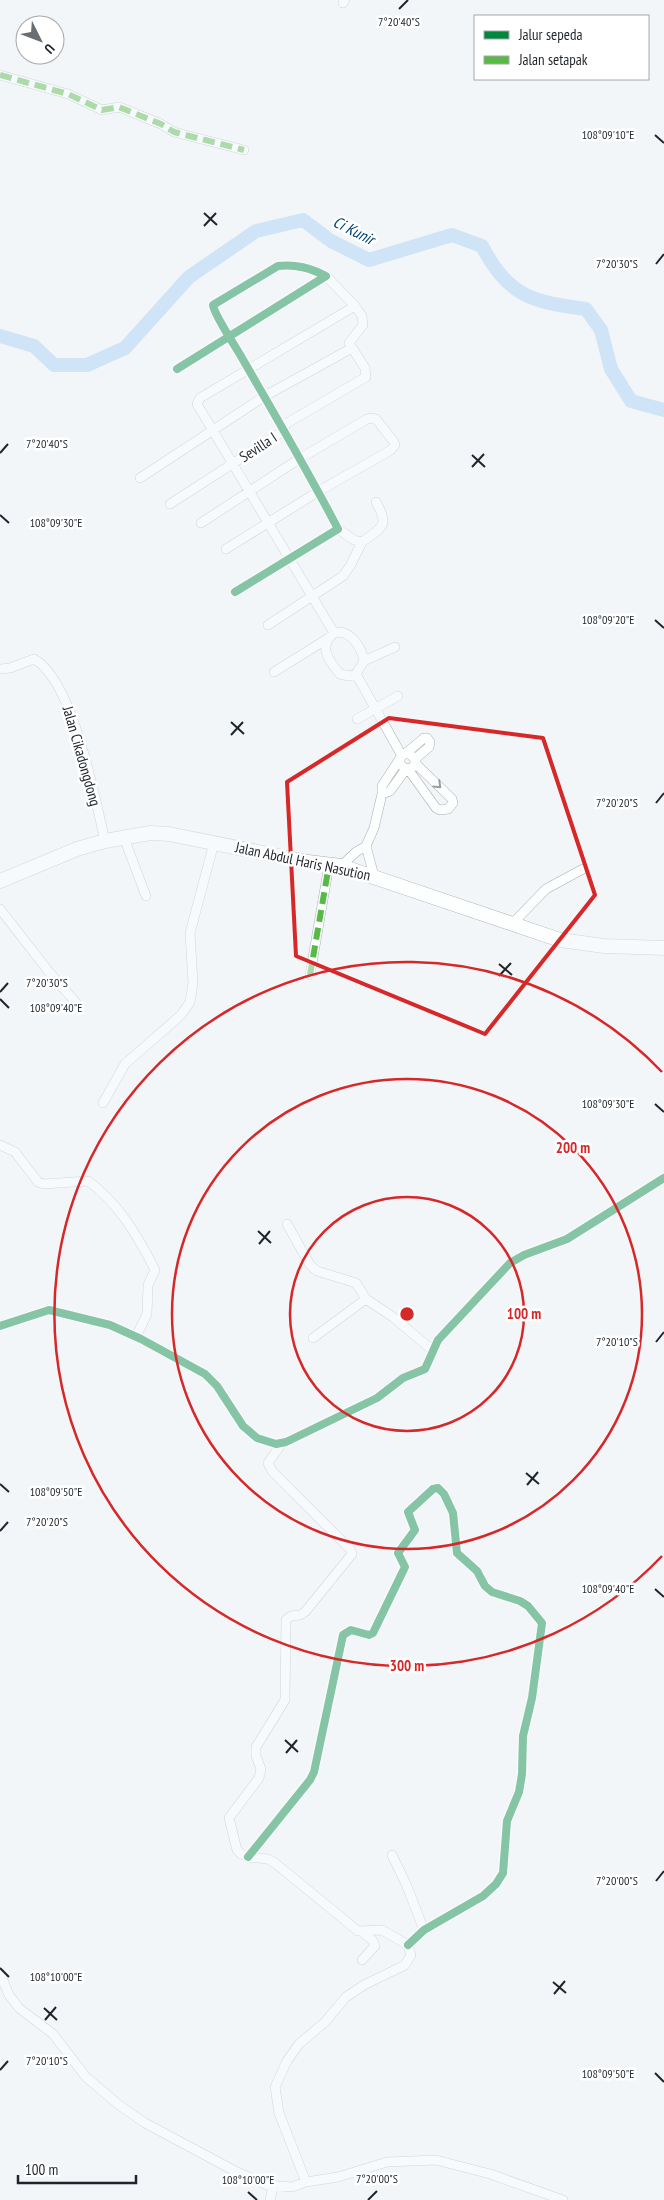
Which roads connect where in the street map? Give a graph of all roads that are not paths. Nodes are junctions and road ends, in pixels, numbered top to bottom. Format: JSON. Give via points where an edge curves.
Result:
{"nodes":[{"id":1,"x":0,"y":76,"type":"edge"},
{"id":2,"x":244,"y":150,"type":"dead end"},
{"id":3,"x":326,"y":276,"type":"junction"},
{"id":4,"x":355,"y":306,"type":"junction"},
{"id":5,"x":230,"y":336,"type":"junction"},
{"id":6,"x":352,"y":348,"type":"junction"},
{"id":7,"x":248,"y":368,"type":"junction"},
{"id":8,"x":177,"y":369,"type":"dead end"},
{"id":9,"x":265,"y":396,"type":"junction"},
{"id":10,"x":210,"y":427,"type":"junction"},
{"id":11,"x":283,"y":428,"type":"junction"},
{"id":12,"x":299,"y":459,"type":"junction"},
{"id":13,"x":232,"y":464,"type":"junction"},
{"id":14,"x":140,"y":478,"type":"dead end"},
{"id":15,"x":319,"y":491,"type":"junction"},
{"id":16,"x":249,"y":492,"type":"junction"},
{"id":17,"x":376,"y":502,"type":"dead end"},
{"id":18,"x":170,"y":504,"type":"dead end"},
{"id":19,"x":268,"y":522,"type":"junction"},
{"id":20,"x":201,"y":523,"type":"dead end"},
{"id":21,"x":338,"y":529,"type":"junction"},
{"id":22,"x":362,"y":542,"type":"junction"},
{"id":23,"x":226,"y":549,"type":"dead end"},
{"id":24,"x":290,"y":560,"type":"junction"},
{"id":25,"x":235,"y":592,"type":"dead end"},
{"id":26,"x":313,"y":597,"type":"junction"},
{"id":27,"x":268,"y":625,"type":"dead end"},
{"id":28,"x":331,"y":636,"type":"junction"},
{"id":29,"x":395,"y":647,"type":"dead end"},
{"id":30,"x":364,"y":661,"type":"junction"},
{"id":31,"x":0,"y":669,"type":"edge"},
{"id":32,"x":274,"y":672,"type":"dead end"},
{"id":33,"x":356,"y":674,"type":"junction"},
{"id":34,"x":398,"y":696,"type":"dead end"},
{"id":35,"x":376,"y":709,"type":"junction"},
{"id":36,"x":357,"y":719,"type":"dead end"},
{"id":37,"x":403,"y":756,"type":"junction"},
{"id":38,"x":411,"y":765,"type":"junction"},
{"id":39,"x":382,"y":794,"type":"junction"},
{"id":40,"x":124,"y":838,"type":"junction"},
{"id":41,"x":105,"y":841,"type":"junction"},
{"id":42,"x":214,"y":843,"type":"junction"},
{"id":43,"x":366,"y":846,"type":"junction"},
{"id":44,"x":335,"y":865,"type":"junction"},
{"id":45,"x":583,"y":869,"type":"dead end"},
{"id":46,"x":374,"y":876,"type":"junction"},
{"id":47,"x":0,"y":881,"type":"edge"},
{"id":48,"x":146,"y":896,"type":"dead end"},
{"id":49,"x":0,"y":909,"type":"edge"},
{"id":50,"x":513,"y":923,"type":"junction"},
{"id":51,"x":664,"y":948,"type":"edge"},
{"id":52,"x":310,"y":975,"type":"dead end"},
{"id":53,"x":78,"y":1004,"type":"dead end"},
{"id":54,"x":103,"y":1103,"type":"dead end"},
{"id":55,"x":0,"y":1145,"type":"edge"},
{"id":56,"x":664,"y":1178,"type":"edge"},
{"id":57,"x":287,"y":1224,"type":"dead end"},
{"id":58,"x":366,"y":1299,"type":"junction"},
{"id":59,"x":0,"y":1326,"type":"edge"},
{"id":60,"x":136,"y":1337,"type":"junction"},
{"id":61,"x":313,"y":1338,"type":"dead end"},
{"id":62,"x":432,"y":1350,"type":"junction"},
{"id":63,"x":282,"y":1443,"type":"junction"},
{"id":64,"x":392,"y":1855,"type":"dead end"},
{"id":65,"x":248,"y":1857,"type":"junction"},
{"id":66,"x":424,"y":1930,"type":"junction"},
{"id":67,"x":361,"y":1931,"type":"junction"},
{"id":68,"x":408,"y":1945,"type":"junction"},
{"id":69,"x":362,"y":1960,"type":"dead end"},
{"id":70,"x":0,"y":1973,"type":"edge"},
{"id":71,"x":306,"y":2182,"type":"junction"},
{"id":72,"x":273,"y":2187,"type":"junction"},
{"id":73,"x":270,"y":2200,"type":"edge"},
{"id":74,"x":563,"y":2200,"type":"edge"}],
"edges":[{"from":1,"to":2,"type":"street","via":[[68,94],[102,110],[118,107],[174,132]]},
{"from":3,"to":4,"type":"street"},
{"from":3,"to":5,"type":"street"},
{"from":3,"to":5,"type":"street","via":[[290,264],[278,266],[216,302],[213,308]]},
{"from":4,"to":6,"type":"street","via":[[363,321],[361,329],[349,343]]},
{"from":4,"to":7,"type":"street"},
{"from":5,"to":7,"type":"street"},
{"from":5,"to":8,"type":"street"},
{"from":6,"to":9,"type":"street"},
{"from":6,"to":11,"type":"street","name":"Sevilla I","via":[[365,368],[365,379]]},
{"from":7,"to":9,"type":"street"},
{"from":7,"to":10,"type":"street","via":[[198,399],[197,404]]},
{"from":9,"to":10,"type":"street"},
{"from":9,"to":11,"type":"street"},
{"from":10,"to":13,"type":"street"},
{"from":10,"to":14,"type":"street"},
{"from":11,"to":12,"type":"street"},
{"from":11,"to":13,"type":"street","name":"Sevilla I"},
{"from":12,"to":15,"type":"street"},
{"from":12,"to":15,"type":"street","via":[[370,418],[376,419],[394,442],[393,448]]},
{"from":12,"to":16,"type":"street"},
{"from":13,"to":16,"type":"street"},
{"from":13,"to":18,"type":"street","name":"Sevilla I"},
{"from":15,"to":19,"type":"street"},
{"from":15,"to":21,"type":"street"},
{"from":16,"to":19,"type":"street"},
{"from":16,"to":20,"type":"street"},
{"from":17,"to":22,"type":"street","via":[[384,522]]},
{"from":19,"to":23,"type":"street"},
{"from":19,"to":24,"type":"street"},
{"from":21,"to":22,"type":"street"},
{"from":21,"to":24,"type":"street"},
{"from":22,"to":26,"type":"street","via":[[347,572]]},
{"from":24,"to":25,"type":"street"},
{"from":24,"to":26,"type":"street"},
{"from":26,"to":27,"type":"street"},
{"from":26,"to":28,"type":"street"},
{"from":28,"to":30,"type":"street","via":[[339,632],[347,634],[361,649]]},
{"from":28,"to":32,"type":"street"},
{"from":28,"to":33,"type":"street","via":[[325,649],[337,671],[345,676]]},
{"from":29,"to":30,"type":"street"},
{"from":30,"to":33,"type":"street"},
{"from":31,"to":41,"type":"street","name":"Jalan Cikadongdong","via":[[34,659],[44,667],[62,694],[80,740]]},
{"from":33,"to":35,"type":"street"},
{"from":34,"to":35,"type":"street"},
{"from":35,"to":36,"type":"street"},
{"from":35,"to":37,"type":"street"},
{"from":37,"to":38,"type":"street","via":[[413,756]]},
{"from":37,"to":38,"type":"street","via":[[400,764]]},
{"from":37,"to":38,"type":"street","via":[[426,738],[430,744]]},
{"from":37,"to":39,"type":"street","via":[[382,786]]},
{"from":38,"to":38,"type":"street","one_way":true,"via":[[452,799],[448,809],[436,808]]},
{"from":38,"to":39,"type":"street","via":[[390,792]]},
{"from":39,"to":43,"type":"street"},
{"from":40,"to":41,"type":"main road","name":"Jalan Abdul Haris Nasution"},
{"from":40,"to":42,"type":"main road","name":"Jalan Abdul Haris Nasution","via":[[137,834],[169,834]]},
{"from":40,"to":48,"type":"street"},
{"from":41,"to":47,"type":"main road","name":"Jalan Abdul Haris Nasution"},
{"from":42,"to":44,"type":"main road","name":"Jalan Abdul Haris Nasution"},
{"from":42,"to":54,"type":"street","via":[[189,938],[193,983],[190,1002],[181,1015],[125,1064]]},
{"from":43,"to":44,"type":"street"},
{"from":43,"to":46,"type":"street"},
{"from":44,"to":46,"type":"main road","name":"Jalan Abdul Haris Nasution"},
{"from":44,"to":52,"type":"street"},
{"from":45,"to":50,"type":"street","via":[[546,889]]},
{"from":46,"to":50,"type":"main road","name":"Jalan Abdul Haris Nasution"},
{"from":49,"to":53,"type":"street"},
{"from":50,"to":51,"type":"main road","name":"Jalan Abdul Haris Nasution","via":[[560,940],[604,946]]},
{"from":55,"to":60,"type":"street","via":[[15,1152],[38,1182],[88,1181],[123,1216],[155,1270],[148,1285],[147,1314]]},
{"from":56,"to":62,"type":"street","via":[[567,1239],[515,1260]]},
{"from":57,"to":58,"type":"street","via":[[310,1265],[321,1273],[356,1283]]},
{"from":58,"to":61,"type":"street"},
{"from":58,"to":62,"type":"street"},
{"from":59,"to":60,"type":"street","via":[[56,1311],[110,1325]]},
{"from":60,"to":63,"type":"street","via":[[209,1378],[243,1426],[257,1438]]},
{"from":62,"to":63,"type":"street","via":[[428,1364],[420,1372],[403,1378],[373,1400]]},
{"from":63,"to":65,"type":"street","via":[[268,1463],[272,1472],[352,1554],[305,1612],[286,1620],[286,1700],[256,1747],[261,1769],[259,1778],[229,1818],[237,1850]]},
{"from":64,"to":66,"type":"street"},
{"from":65,"to":66,"type":"street","via":[[312,1777],[343,1635],[350,1630],[369,1635],[373,1633],[405,1567],[398,1554],[415,1530],[408,1512],[438,1488],[453,1513],[457,1553],[477,1571],[484,1586],[528,1606],[542,1623],[532,1698],[523,1736],[519,1792],[507,1821],[503,1873],[483,1896]]},
{"from":65,"to":67,"type":"street","via":[[275,1863]]},
{"from":66,"to":68,"type":"street"},
{"from":67,"to":68,"type":"street","via":[[382,1930]]},
{"from":67,"to":69,"type":"street","via":[[375,1946]]},
{"from":68,"to":71,"type":"street","via":[[411,1949],[409,1961],[346,1997],[325,2022],[299,2044],[275,2087],[279,2113]]},
{"from":70,"to":72,"type":"street","via":[[9,1995],[19,2008],[52,2034],[86,2077],[119,2105],[226,2166]]},
{"from":71,"to":72,"type":"street"},
{"from":71,"to":74,"type":"street","via":[[338,2177],[387,2162],[436,2160],[490,2174]]},
{"from":72,"to":73,"type":"street"}]}
